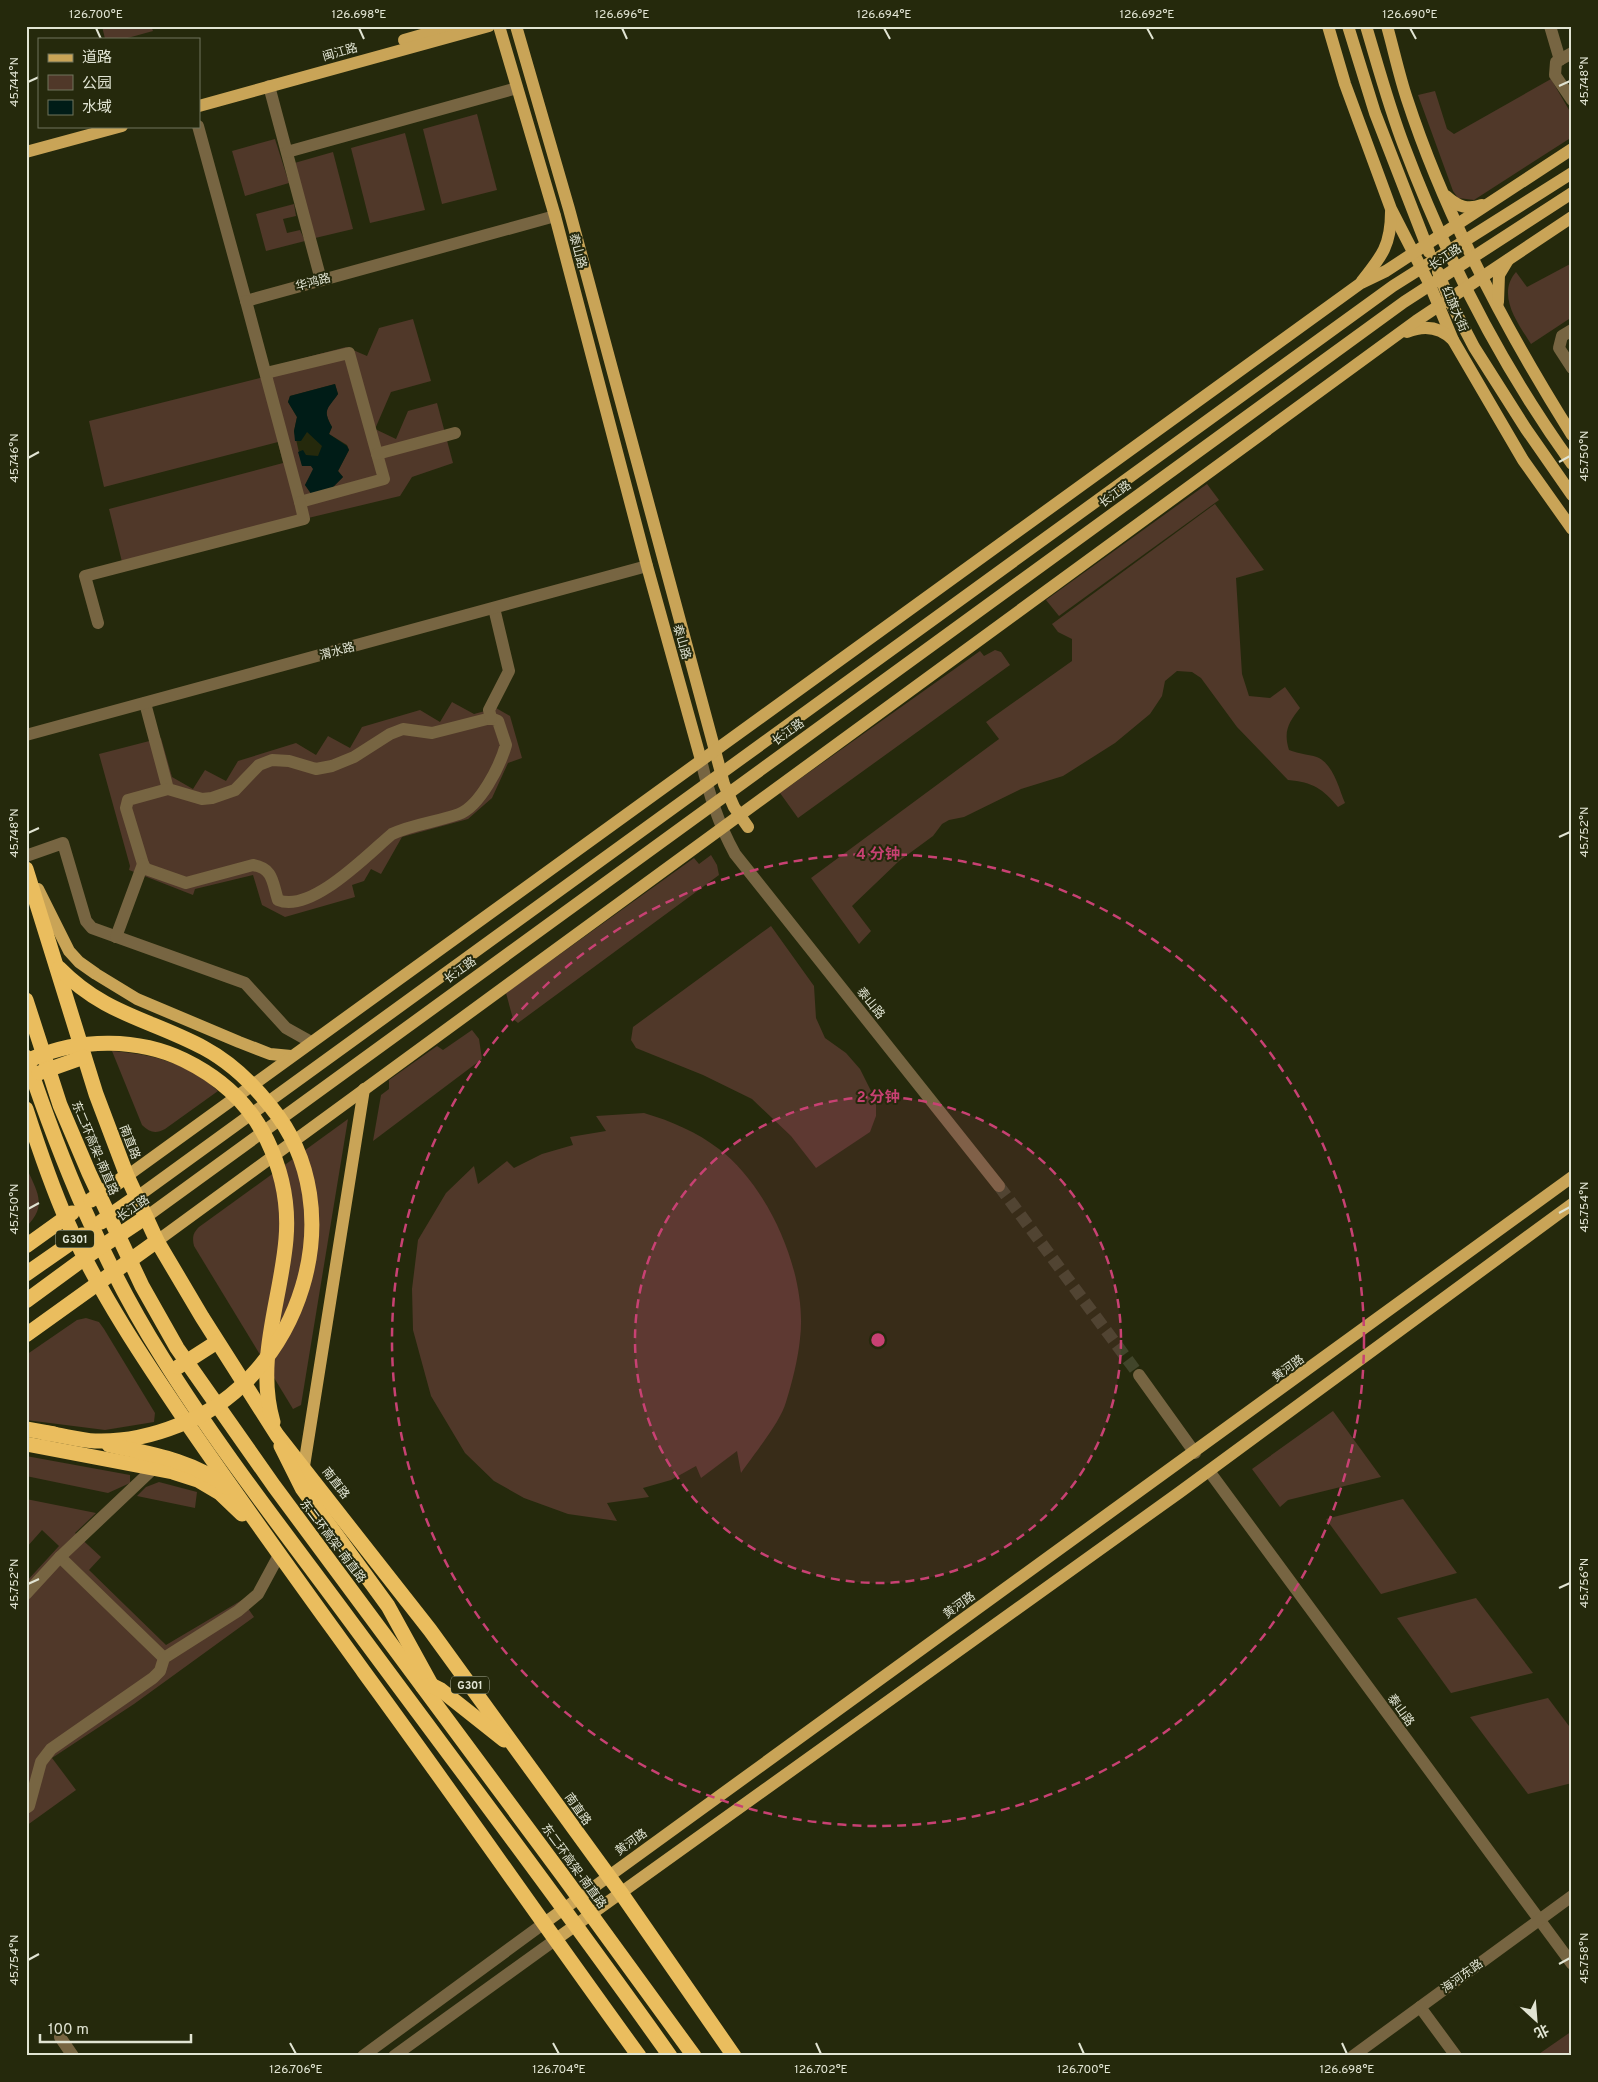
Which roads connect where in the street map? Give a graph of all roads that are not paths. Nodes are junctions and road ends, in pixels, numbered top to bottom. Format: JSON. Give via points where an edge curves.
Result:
{"nodes":[{"id":1,"x":453,"y":26,"type":"edge"},
{"id":2,"x":489,"y":26,"type":"edge"},
{"id":3,"x":499,"y":26,"type":"edge"},
{"id":4,"x":516,"y":26,"type":"edge"},
{"id":5,"x":1328,"y":26,"type":"edge"},
{"id":6,"x":1348,"y":26,"type":"edge"},
{"id":7,"x":1366,"y":26,"type":"edge"},
{"id":8,"x":1387,"y":26,"type":"edge"},
{"id":9,"x":1550,"y":26,"type":"edge"},
{"id":10,"x":1572,"y":53,"type":"edge"},
{"id":11,"x":1560,"y":60,"type":"junction"},
{"id":12,"x":269,"y":86,"type":"junction"},
{"id":13,"x":517,"y":88,"type":"junction"},
{"id":14,"x":200,"y":98,"type":"edge"},
{"id":15,"x":1572,"y":100,"type":"edge"},
{"id":16,"x":200,"y":106,"type":"edge"},
{"id":17,"x":85,"y":128,"type":"edge"},
{"id":18,"x":115,"y":128,"type":"edge"},
{"id":19,"x":199,"y":128,"type":"edge"},
{"id":20,"x":26,"y":144,"type":"edge"},
{"id":21,"x":1572,"y":149,"type":"edge"},
{"id":22,"x":26,"y":152,"type":"edge"},
{"id":23,"x":287,"y":152,"type":"junction"},
{"id":24,"x":1572,"y":173,"type":"edge"},
{"id":25,"x":1572,"y":193,"type":"edge"},
{"id":26,"x":1445,"y":195,"type":"junction"},
{"id":27,"x":1496,"y":199,"type":"junction"},
{"id":28,"x":1391,"y":210,"type":"junction"},
{"id":29,"x":555,"y":216,"type":"junction"},
{"id":30,"x":1572,"y":218,"type":"edge"},
{"id":31,"x":1457,"y":224,"type":"junction"},
{"id":32,"x":1441,"y":234,"type":"junction"},
{"id":33,"x":1465,"y":242,"type":"junction"},
{"id":34,"x":1426,"y":245,"type":"junction"},
{"id":35,"x":1449,"y":252,"type":"junction"},
{"id":36,"x":1414,"y":253,"type":"junction"},
{"id":37,"x":1513,"y":254,"type":"junction"},
{"id":38,"x":1473,"y":257,"type":"junction"},
{"id":39,"x":1433,"y":261,"type":"junction"},
{"id":40,"x":1457,"y":267,"type":"junction"},
{"id":41,"x":1422,"y":269,"type":"junction"},
{"id":42,"x":1482,"y":276,"type":"junction"},
{"id":43,"x":1441,"y":278,"type":"junction"},
{"id":44,"x":321,"y":280,"type":"junction"},
{"id":45,"x":1361,"y":283,"type":"junction"},
{"id":46,"x":1430,"y":285,"type":"junction"},
{"id":47,"x":1467,"y":286,"type":"junction"},
{"id":48,"x":246,"y":301,"type":"junction"},
{"id":49,"x":1444,"y":302,"type":"junction"},
{"id":50,"x":1499,"y":310,"type":"junction"},
{"id":51,"x":1572,"y":330,"type":"edge"},
{"id":52,"x":1453,"y":340,"type":"junction"},
{"id":53,"x":1389,"y":341,"type":"junction"},
{"id":54,"x":1572,"y":368,"type":"edge"},
{"id":55,"x":266,"y":373,"type":"junction"},
{"id":56,"x":455,"y":434,"type":"dead end"},
{"id":57,"x":1572,"y":436,"type":"edge"},
{"id":58,"x":1572,"y":440,"type":"edge"},
{"id":59,"x":1560,"y":448,"type":"junction"},
{"id":60,"x":377,"y":454,"type":"junction"},
{"id":61,"x":1572,"y":464,"type":"edge"},
{"id":62,"x":1572,"y":495,"type":"edge"},
{"id":63,"x":300,"y":502,"type":"junction"},
{"id":64,"x":1572,"y":529,"type":"edge"},
{"id":65,"x":647,"y":566,"type":"junction"},
{"id":66,"x":494,"y":608,"type":"junction"},
{"id":67,"x":98,"y":624,"type":"dead end"},
{"id":68,"x":145,"y":703,"type":"junction"},
{"id":69,"x":491,"y":718,"type":"junction"},
{"id":70,"x":26,"y":735,"type":"edge"},
{"id":71,"x":715,"y":749,"type":"junction"},
{"id":72,"x":701,"y":760,"type":"junction"},
{"id":73,"x":722,"y":773,"type":"junction"},
{"id":74,"x":707,"y":784,"type":"junction"},
{"id":75,"x":168,"y":788,"type":"junction"},
{"id":76,"x":729,"y":794,"type":"junction"},
{"id":77,"x":712,"y":806,"type":"junction"},
{"id":78,"x":740,"y":816,"type":"junction"},
{"id":79,"x":748,"y":827,"type":"dead end"},
{"id":80,"x":721,"y":830,"type":"junction"},
{"id":81,"x":26,"y":856,"type":"edge"},
{"id":82,"x":143,"y":864,"type":"junction"},
{"id":83,"x":26,"y":865,"type":"edge"},
{"id":84,"x":26,"y":869,"type":"edge"},
{"id":85,"x":26,"y":905,"type":"edge"},
{"id":86,"x":116,"y":937,"type":"junction"},
{"id":87,"x":26,"y":1000,"type":"edge"},
{"id":88,"x":311,"y":1042,"type":"junction"},
{"id":89,"x":290,"y":1056,"type":"junction"},
{"id":90,"x":26,"y":1057,"type":"edge"},
{"id":91,"x":84,"y":1057,"type":"junction"},
{"id":92,"x":26,"y":1062,"type":"edge"},
{"id":93,"x":26,"y":1078,"type":"edge"},
{"id":94,"x":364,"y":1089,"type":"junction"},
{"id":95,"x":26,"y":1108,"type":"edge"},
{"id":96,"x":127,"y":1176,"type":"junction"},
{"id":97,"x":1572,"y":1177,"type":"edge"},
{"id":98,"x":999,"y":1186,"type":"tunnel mouth"},
{"id":99,"x":137,"y":1197,"type":"junction"},
{"id":100,"x":1572,"y":1204,"type":"edge"},
{"id":101,"x":146,"y":1217,"type":"junction"},
{"id":102,"x":65,"y":1218,"type":"junction"},
{"id":103,"x":75,"y":1239,"type":"junction"},
{"id":104,"x":158,"y":1241,"type":"junction"},
{"id":105,"x":26,"y":1246,"type":"edge"},
{"id":106,"x":86,"y":1258,"type":"junction"},
{"id":107,"x":26,"y":1274,"type":"edge"},
{"id":108,"x":99,"y":1284,"type":"junction"},
{"id":109,"x":26,"y":1301,"type":"edge"},
{"id":110,"x":26,"y":1335,"type":"edge"},
{"id":111,"x":217,"y":1342,"type":"junction"},
{"id":112,"x":1139,"y":1376,"type":"tunnel mouth"},
{"id":113,"x":158,"y":1380,"type":"junction"},
{"id":114,"x":26,"y":1429,"type":"edge"},
{"id":115,"x":45,"y":1433,"type":"junction"},
{"id":116,"x":26,"y":1444,"type":"edge"},
{"id":117,"x":1194,"y":1453,"type":"junction"},
{"id":118,"x":304,"y":1466,"type":"junction"},
{"id":119,"x":154,"y":1468,"type":"junction"},
{"id":120,"x":1209,"y":1471,"type":"junction"},
{"id":121,"x":262,"y":1533,"type":"junction"},
{"id":122,"x":279,"y":1555,"type":"junction"},
{"id":123,"x":60,"y":1557,"type":"junction"},
{"id":124,"x":382,"y":1566,"type":"junction"},
{"id":125,"x":26,"y":1594,"type":"edge"},
{"id":126,"x":320,"y":1611,"type":"junction"},
{"id":127,"x":164,"y":1658,"type":"junction"},
{"id":128,"x":404,"y":1694,"type":"junction"},
{"id":129,"x":460,"y":1738,"type":"junction"},
{"id":130,"x":519,"y":1752,"type":"junction"},
{"id":131,"x":452,"y":1796,"type":"junction"},
{"id":132,"x":26,"y":1808,"type":"edge"},
{"id":133,"x":607,"y":1876,"type":"junction"},
{"id":134,"x":621,"y":1893,"type":"junction"},
{"id":135,"x":1572,"y":1896,"type":"edge"},
{"id":136,"x":1539,"y":1920,"type":"junction"},
{"id":137,"x":543,"y":1924,"type":"junction"},
{"id":138,"x":555,"y":1940,"type":"junction"},
{"id":139,"x":1572,"y":1964,"type":"edge"},
{"id":140,"x":1420,"y":2007,"type":"junction"},
{"id":141,"x":60,"y":2036,"type":"dead end"},
{"id":142,"x":73,"y":2056,"type":"edge"},
{"id":143,"x":363,"y":2056,"type":"edge"},
{"id":144,"x":394,"y":2056,"type":"edge"},
{"id":145,"x":639,"y":2056,"type":"edge"},
{"id":146,"x":670,"y":2056,"type":"edge"},
{"id":147,"x":694,"y":2056,"type":"edge"},
{"id":148,"x":734,"y":2056,"type":"edge"},
{"id":149,"x":1353,"y":2056,"type":"edge"},
{"id":150,"x":1456,"y":2056,"type":"edge"}],
"edges":[{"from":1,"to":14,"type":"main road","name":"闽江路"},
{"from":2,"to":12,"type":"main road","name":"闽江路"},
{"from":3,"to":13,"type":"main road","name":"泰山路"},
{"from":4,"to":71,"type":"main road","name":"泰山路","via":[[569,209]]},
{"from":5,"to":28,"type":"main road","name":"红旗大街","via":[[1348,93]]},
{"from":6,"to":34,"type":"main road","name":"红旗大街","via":[[1372,104]]},
{"from":7,"to":32,"type":"main road","name":"红旗大街","via":[[1403,145]]},
{"from":8,"to":26,"type":"main road","via":[[1407,99]]},
{"from":9,"to":11,"type":"street"},
{"from":10,"to":11,"type":"street"},
{"from":11,"to":15,"type":"street","via":[[1556,62],[1555,75]]},
{"from":12,"to":16,"type":"main road","name":"闽江路"},
{"from":12,"to":23,"type":"street"},
{"from":13,"to":23,"type":"street"},
{"from":13,"to":29,"type":"main road","name":"泰山路"},
{"from":17,"to":20,"type":"main road"},
{"from":18,"to":22,"type":"main road"},
{"from":19,"to":48,"type":"street"},
{"from":21,"to":27,"type":"main road"},
{"from":23,"to":44,"type":"street"},
{"from":24,"to":33,"type":"main road","name":"长江路"},
{"from":25,"to":38,"type":"main road","name":"长江路"},
{"from":26,"to":27,"type":"main road","via":[[1458,206],[1469,208]]},
{"from":26,"to":31,"type":"main road"},
{"from":27,"to":31,"type":"main road"},
{"from":28,"to":36,"type":"main road","name":"红旗大街"},
{"from":28,"to":45,"type":"main road","via":[[1387,247]]},
{"from":29,"to":44,"type":"street","name":"华鸿路"},
{"from":29,"to":65,"type":"main road","name":"泰山路"},
{"from":30,"to":37,"type":"main road"},
{"from":31,"to":32,"type":"main road"},
{"from":31,"to":33,"type":"main road"},
{"from":32,"to":34,"type":"main road"},
{"from":32,"to":35,"type":"main road","name":"红旗大街"},
{"from":33,"to":35,"type":"main road","name":"长江路"},
{"from":33,"to":38,"type":"main road"},
{"from":34,"to":36,"type":"main road"},
{"from":34,"to":39,"type":"main road","name":"红旗大街"},
{"from":35,"to":39,"type":"main road","name":"长江路"},
{"from":35,"to":40,"type":"main road","name":"红旗大街"},
{"from":36,"to":41,"type":"main road","name":"红旗大街"},
{"from":36,"to":45,"type":"main road"},
{"from":37,"to":42,"type":"main road"},
{"from":37,"to":50,"type":"main road","via":[[1499,274]]},
{"from":38,"to":40,"type":"main road","name":"长江路"},
{"from":38,"to":42,"type":"main road"},
{"from":39,"to":41,"type":"main road","name":"长江路"},
{"from":39,"to":43,"type":"main road","name":"红旗大街"},
{"from":40,"to":43,"type":"main road","name":"长江路"},
{"from":40,"to":47,"type":"main road","name":"红旗大街"},
{"from":41,"to":46,"type":"main road","name":"红旗大街"},
{"from":41,"to":73,"type":"main road","name":"长江路","via":[[1393,286]]},
{"from":42,"to":47,"type":"main road"},
{"from":42,"to":50,"type":"main road"},
{"from":43,"to":46,"type":"main road","name":"长江路"},
{"from":43,"to":49,"type":"main road","name":"红旗大街"},
{"from":44,"to":48,"type":"street","name":"华鸿路"},
{"from":45,"to":71,"type":"main road"},
{"from":46,"to":49,"type":"main road","name":"红旗大街"},
{"from":46,"to":76,"type":"main road","name":"长江路"},
{"from":47,"to":49,"type":"main road"},
{"from":47,"to":59,"type":"main road","name":"红旗大街","via":[[1503,354]]},
{"from":48,"to":55,"type":"street"},
{"from":49,"to":52,"type":"main road","name":"红旗大街"},
{"from":49,"to":53,"type":"main road"},
{"from":49,"to":62,"type":"main road","name":"红旗大街"},
{"from":50,"to":57,"type":"main road"},
{"from":51,"to":54,"type":"street","via":[[1562,336],[1559,348]]},
{"from":52,"to":53,"type":"main road","via":[[1443,332],[1424,327]]},
{"from":52,"to":64,"type":"main road","name":"红旗大街","via":[[1524,460]]},
{"from":53,"to":78,"type":"main road"},
{"from":55,"to":60,"type":"street","via":[[349,353]]},
{"from":55,"to":63,"type":"street"},
{"from":56,"to":60,"type":"street"},
{"from":58,"to":59,"type":"street"},
{"from":59,"to":61,"type":"main road","name":"红旗大街"},
{"from":60,"to":63,"type":"street","via":[[384,479]]},
{"from":63,"to":67,"type":"street","via":[[304,519],[85,576]]},
{"from":65,"to":66,"type":"street","name":"渭水路"},
{"from":65,"to":72,"type":"main road","name":"泰山路"},
{"from":66,"to":68,"type":"street","name":"渭水路"},
{"from":66,"to":69,"type":"street","via":[[509,671],[489,710]]},
{"from":68,"to":70,"type":"street","name":"渭水路"},
{"from":68,"to":75,"type":"street"},
{"from":69,"to":75,"type":"street","via":[[432,733],[403,729],[332,766],[316,769],[272,760],[259,765],[235,790],[212,798],[202,799]]},
{"from":69,"to":82,"type":"street","via":[[498,721],[506,745],[486,790],[461,814],[403,828],[392,834],[330,887],[316,894],[285,903],[278,900],[269,871],[263,866],[253,865],[186,883],[146,870]]},
{"from":71,"to":72,"type":"main road"},
{"from":71,"to":73,"type":"main road","name":"泰山路"},
{"from":72,"to":74,"type":"street","name":"泰山路"},
{"from":72,"to":88,"type":"main road"},
{"from":73,"to":74,"type":"main road","name":"长江路"},
{"from":73,"to":76,"type":"main road","name":"泰山路"},
{"from":74,"to":77,"type":"street","name":"泰山路"},
{"from":74,"to":99,"type":"main road","name":"长江路"},
{"from":75,"to":82,"type":"street","via":[[128,800],[126,808]]},
{"from":76,"to":77,"type":"main road","name":"长江路"},
{"from":76,"to":78,"type":"main road","name":"泰山路"},
{"from":77,"to":80,"type":"street","name":"泰山路"},
{"from":77,"to":101,"type":"main road","name":"长江路"},
{"from":78,"to":79,"type":"main road","name":"泰山路"},
{"from":78,"to":80,"type":"main road"},
{"from":80,"to":94,"type":"main road"},
{"from":80,"to":98,"type":"street","name":"泰山路","via":[[735,854]]},
{"from":81,"to":86,"type":"street","via":[[63,843],[86,921],[92,928]]},
{"from":82,"to":86,"type":"street"},
{"from":83,"to":89,"type":"main road","via":[[55,926],[79,962],[137,998],[263,1052]]},
{"from":84,"to":91,"type":"highway","name":"南直路","number":"G301"},
{"from":85,"to":115,"type":"highway","via":[[48,954],[73,983],[122,1014],[206,1049],[238,1073],[272,1108],[285,1126],[304,1172],[310,1200],[311,1233],[302,1292],[287,1327],[265,1362],[239,1388],[179,1426],[143,1436],[95,1441]]},
{"from":86,"to":88,"type":"street","via":[[246,983],[286,1028]]},
{"from":87,"to":129,"type":"highway","name":"东二环高架-南直路","via":[[60,1105],[89,1173],[142,1286],[177,1348],[240,1440]]},
{"from":88,"to":89,"type":"main road"},
{"from":89,"to":96,"type":"main road"},
{"from":90,"to":128,"type":"highway","via":[[45,1114],[98,1240],[161,1356],[248,1482]]},
{"from":91,"to":93,"type":"highway"},
{"from":91,"to":96,"type":"highway","name":"南直路","number":"G301"},
{"from":92,"to":129,"type":"highway","via":[[42,1055],[93,1044],[147,1048],[180,1058],[217,1078],[257,1120],[276,1159],[286,1202],[284,1256],[267,1374],[269,1407],[278,1440],[302,1488],[388,1606]]},
{"from":94,"to":104,"type":"main road"},
{"from":94,"to":118,"type":"main road"},
{"from":95,"to":102,"type":"highway","number":"G301"},
{"from":96,"to":99,"type":"highway","name":"南直路","number":"G301"},
{"from":96,"to":102,"type":"highway"},
{"from":97,"to":117,"type":"main road","name":"黄河路"},
{"from":99,"to":101,"type":"highway","name":"南直路","number":"G301"},
{"from":99,"to":103,"type":"highway","name":"长江路"},
{"from":100,"to":120,"type":"main road"},
{"from":101,"to":104,"type":"highway","name":"南直路","number":"G301"},
{"from":101,"to":106,"type":"highway","name":"长江路"},
{"from":102,"to":103,"type":"highway","number":"G301"},
{"from":102,"to":105,"type":"highway"},
{"from":103,"to":106,"type":"highway","number":"G301"},
{"from":103,"to":107,"type":"highway","name":"长江路"},
{"from":104,"to":108,"type":"highway"},
{"from":104,"to":111,"type":"highway","name":"南直路","number":"G301"},
{"from":106,"to":108,"type":"highway","number":"G301"},
{"from":106,"to":109,"type":"highway","name":"长江路"},
{"from":108,"to":110,"type":"highway"},
{"from":108,"to":113,"type":"highway","number":"G301"},
{"from":111,"to":113,"type":"highway"},
{"from":111,"to":118,"type":"highway","name":"南直路","number":"G301","via":[[277,1435]]},
{"from":112,"to":117,"type":"street"},
{"from":113,"to":121,"type":"highway","number":"G301"},
{"from":114,"to":115,"type":"highway"},
{"from":115,"to":128,"type":"highway","via":[[168,1457],[224,1484],[245,1500],[329,1611]]},
{"from":116,"to":119,"type":"highway"},
{"from":117,"to":133,"type":"main road","name":"黄河路"},
{"from":118,"to":124,"type":"highway","name":"南直路","number":"G301"},
{"from":119,"to":121,"type":"highway","via":[[198,1480],[220,1493]]},
{"from":119,"to":123,"type":"street"},
{"from":120,"to":134,"type":"main road"},
{"from":120,"to":136,"type":"street","name":"泰山路"},
{"from":121,"to":122,"type":"highway","number":"G301"},
{"from":122,"to":126,"type":"highway","number":"G301"},
{"from":122,"to":127,"type":"street","via":[[258,1594],[238,1611]]},
{"from":123,"to":125,"type":"street"},
{"from":123,"to":127,"type":"street"},
{"from":124,"to":126,"type":"highway","via":[[418,1658],[418,1668],[412,1675],[402,1679],[389,1674]]},
{"from":124,"to":130,"type":"highway","name":"南直路","number":"G301"},
{"from":126,"to":131,"type":"highway","number":"G301"},
{"from":127,"to":132,"type":"street","via":[[160,1671],[152,1678],[51,1749],[41,1762]]},
{"from":128,"to":146,"type":"highway","via":[[579,1927]]},
{"from":129,"to":147,"type":"highway","name":"东二环高架-南直路"},
{"from":130,"to":131,"type":"highway","via":[[441,1690],[431,1686],[419,1688],[412,1700]]},
{"from":130,"to":133,"type":"highway","name":"南直路","number":"G301"},
{"from":131,"to":137,"type":"highway","number":"G301"},
{"from":133,"to":134,"type":"highway","name":"南直路","number":"G301"},
{"from":133,"to":137,"type":"main road","name":"黄河路"},
{"from":134,"to":138,"type":"main road"},
{"from":134,"to":148,"type":"highway","name":"南直路","number":"G301"},
{"from":135,"to":136,"type":"street","name":"海河东路"},
{"from":136,"to":139,"type":"street","name":"泰山路"},
{"from":136,"to":140,"type":"street","name":"海河东路"},
{"from":137,"to":138,"type":"highway","number":"G301"},
{"from":137,"to":143,"type":"street","name":"黄河路"},
{"from":138,"to":144,"type":"street"},
{"from":138,"to":145,"type":"highway","number":"G301"},
{"from":140,"to":149,"type":"street","name":"海河东路"},
{"from":140,"to":150,"type":"street"},
{"from":141,"to":142,"type":"street"}]}
